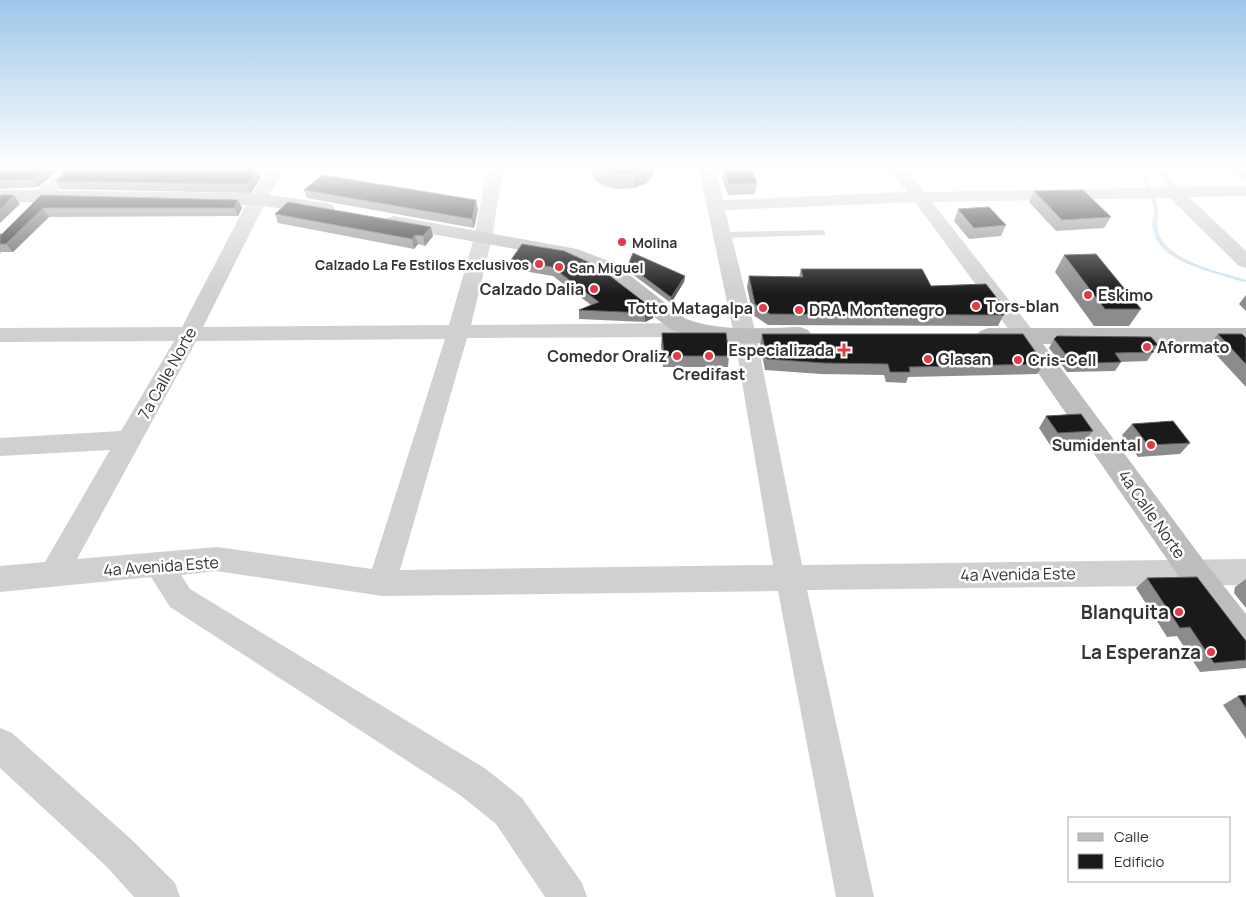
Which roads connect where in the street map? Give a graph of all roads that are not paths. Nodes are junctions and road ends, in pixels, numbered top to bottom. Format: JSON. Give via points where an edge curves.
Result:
{"nodes":[{"id":1,"x":27,"y":211,"type":"edge"},
{"id":2,"x":252,"y":211,"type":"edge"},
{"id":3,"x":333,"y":211,"type":"edge"},
{"id":4,"x":488,"y":211,"type":"edge"},
{"id":5,"x":717,"y":211,"type":"edge"},
{"id":6,"x":930,"y":211,"type":"edge"},
{"id":7,"x":1182,"y":211,"type":"edge"},
{"id":8,"x":344,"y":213,"type":"edge"},
{"id":9,"x":21,"y":216,"type":"edge"},
{"id":10,"x":372,"y":218,"type":"edge"},
{"id":11,"x":822,"y":232,"type":"dead end"},
{"id":12,"x":723,"y":235,"type":"junction"},
{"id":13,"x":483,"y":238,"type":"junction"},
{"id":14,"x":1246,"y":262,"type":"edge"},
{"id":15,"x":690,"y":330,"type":"junction"},
{"id":16,"x":458,"y":332,"type":"junction"},
{"id":17,"x":189,"y":333,"type":"junction"},
{"id":18,"x":0,"y":334,"type":"edge"},
{"id":19,"x":745,"y":335,"type":"junction"},
{"id":20,"x":822,"y":335,"type":"edge"},
{"id":21,"x":968,"y":336,"type":"edge"},
{"id":22,"x":1246,"y":336,"type":"edge"},
{"id":23,"x":1026,"y":337,"type":"junction"},
{"id":24,"x":129,"y":440,"type":"junction"},
{"id":25,"x":0,"y":447,"type":"edge"},
{"id":26,"x":159,"y":565,"type":"junction"},
{"id":27,"x":1193,"y":571,"type":"junction"},
{"id":28,"x":1246,"y":572,"type":"edge"},
{"id":29,"x":53,"y":575,"type":"junction"},
{"id":30,"x":790,"y":578,"type":"junction"},
{"id":31,"x":0,"y":579,"type":"edge"},
{"id":32,"x":382,"y":583,"type":"junction"},
{"id":33,"x":1246,"y":640,"type":"edge"},
{"id":34,"x":0,"y":745,"type":"edge"},
{"id":35,"x":853,"y":888,"type":"edge"},
{"id":36,"x":161,"y":897,"type":"edge"},
{"id":37,"x":568,"y":897,"type":"edge"}],
"edges":[{"from":1,"to":9,"type":"street"},
{"from":2,"to":17,"type":"street","name":"7a Calle Norte"},
{"from":3,"to":8,"type":"street"},
{"from":4,"to":13,"type":"street"},
{"from":5,"to":12,"type":"street"},
{"from":6,"to":23,"type":"street"},
{"from":7,"to":14,"type":"street"},
{"from":10,"to":13,"type":"street"},
{"from":11,"to":12,"type":"lane"},
{"from":12,"to":19,"type":"street"},
{"from":13,"to":15,"type":"street","via":[[570,253],[606,268]]},
{"from":13,"to":16,"type":"street"},
{"from":15,"to":16,"type":"street"},
{"from":15,"to":19,"type":"street"},
{"from":16,"to":17,"type":"street"},
{"from":16,"to":32,"type":"street"},
{"from":17,"to":18,"type":"street"},
{"from":17,"to":24,"type":"street","name":"7a Calle Norte"},
{"from":19,"to":20,"type":"street"},
{"from":19,"to":30,"type":"street"},
{"from":21,"to":23,"type":"street"},
{"from":22,"to":23,"type":"street"},
{"from":23,"to":27,"type":"street","name":"4a Calle Norte"},
{"from":24,"to":25,"type":"street"},
{"from":24,"to":29,"type":"street","name":"7a Calle Norte"},
{"from":26,"to":29,"type":"street","name":"4a Avenida Este"},
{"from":26,"to":32,"type":"street","name":"4a Avenida Este","via":[[217,559]]},
{"from":26,"to":37,"type":"street","via":[[180,598],[473,782],[509,811]]},
{"from":27,"to":28,"type":"street","name":"4a Avenida Este"},
{"from":27,"to":30,"type":"street","name":"4a Avenida Este"},
{"from":27,"to":33,"type":"street","name":"4a Calle Norte"},
{"from":29,"to":31,"type":"street","name":"4a Avenida Este"},
{"from":30,"to":32,"type":"street","name":"4a Avenida Este"},
{"from":30,"to":35,"type":"street"},
{"from":34,"to":36,"type":"street"}]}
